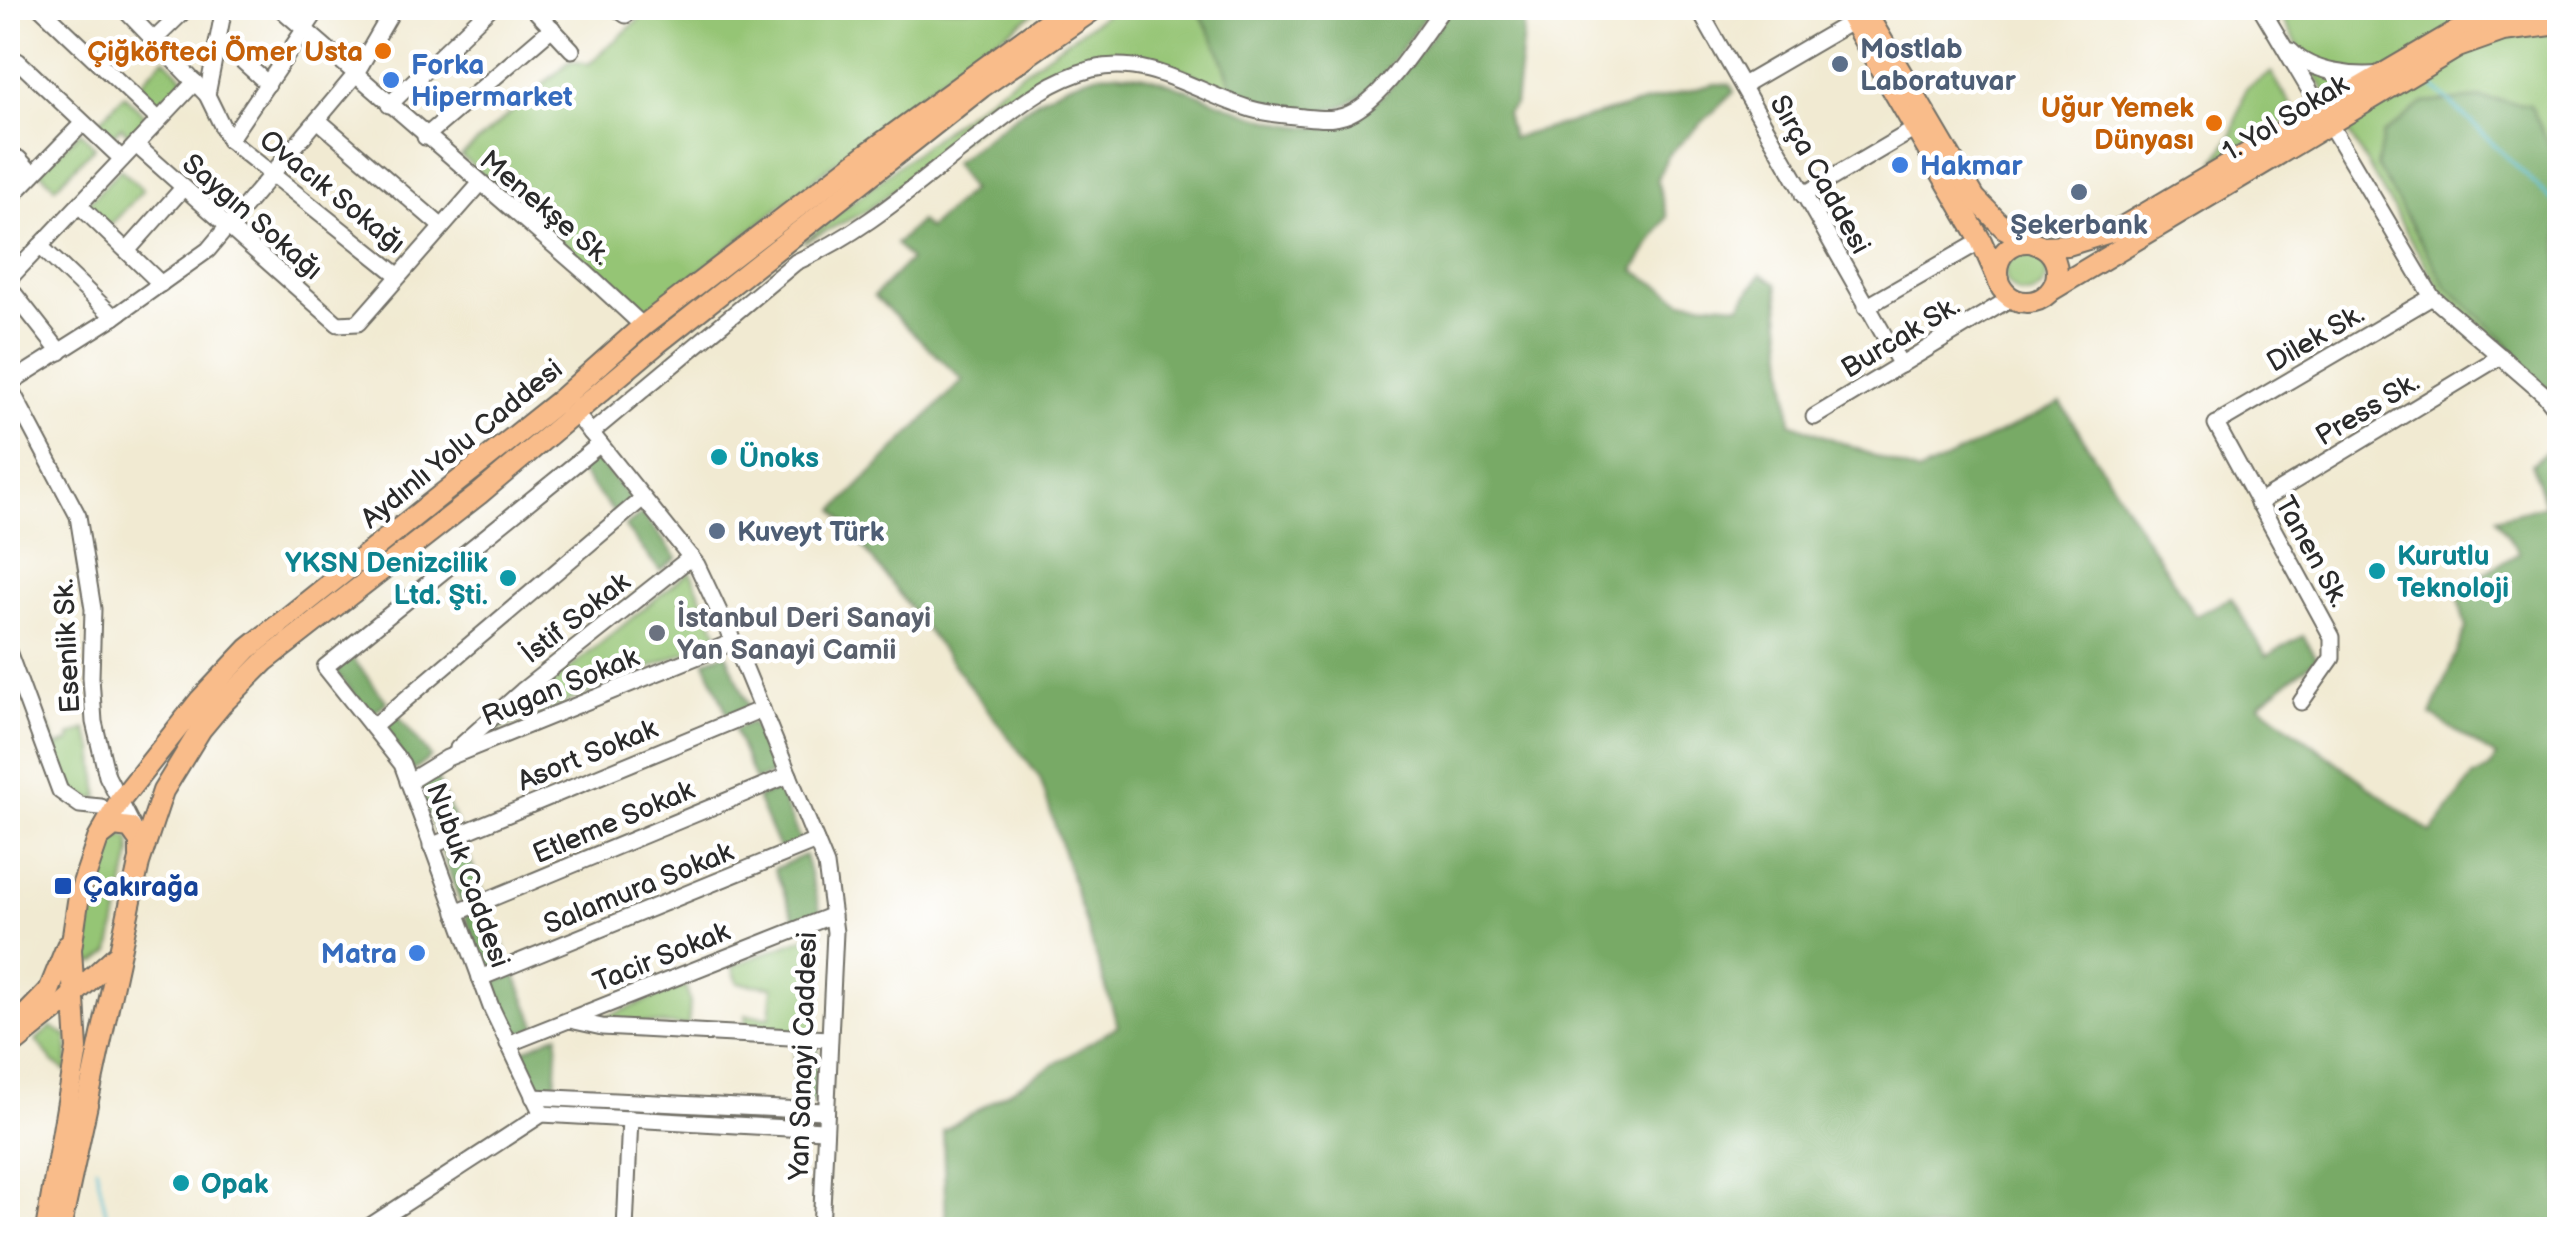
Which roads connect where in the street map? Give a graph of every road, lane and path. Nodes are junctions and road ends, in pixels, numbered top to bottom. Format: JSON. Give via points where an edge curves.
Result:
{"nodes":[{"id":1,"x":41,"y":8,"type":"edge"},
{"id":2,"x":123,"y":8,"type":"edge"},
{"id":3,"x":187,"y":8,"type":"edge"},
{"id":4,"x":224,"y":8,"type":"edge"},
{"id":5,"x":280,"y":8,"type":"edge"},
{"id":6,"x":319,"y":8,"type":"edge"},
{"id":7,"x":394,"y":8,"type":"edge"},
{"id":8,"x":490,"y":8,"type":"edge"},
{"id":9,"x":533,"y":8,"type":"edge"},
{"id":10,"x":1066,"y":8,"type":"edge"},
{"id":11,"x":1096,"y":8,"type":"edge"},
{"id":12,"x":1443,"y":8,"type":"edge"},
{"id":13,"x":1698,"y":8,"type":"edge"},
{"id":14,"x":2261,"y":8,"type":"edge"},
{"id":15,"x":2558,"y":8,"type":"edge"},
{"id":16,"x":1853,"y":12,"type":"edge"},
{"id":17,"x":2560,"y":24,"type":"edge"},
{"id":18,"x":552,"y":28,"type":"junction"},
{"id":19,"x":305,"y":30,"type":"junction"},
{"id":20,"x":2277,"y":36,"type":"junction"},
{"id":21,"x":154,"y":40,"type":"junction"},
{"id":22,"x":219,"y":40,"type":"junction"},
{"id":23,"x":572,"y":50,"type":"dead end"},
{"id":24,"x":18,"y":61,"type":"dead end"},
{"id":25,"x":2386,"y":74,"type":"junction"},
{"id":26,"x":355,"y":75,"type":"junction"},
{"id":27,"x":195,"y":82,"type":"junction"},
{"id":28,"x":268,"y":84,"type":"junction"},
{"id":29,"x":1742,"y":85,"type":"junction"},
{"id":30,"x":207,"y":95,"type":"junction"},
{"id":31,"x":389,"y":104,"type":"junction"},
{"id":32,"x":2325,"y":116,"type":"junction"},
{"id":33,"x":159,"y":120,"type":"junction"},
{"id":34,"x":318,"y":120,"type":"junction"},
{"id":35,"x":83,"y":123,"type":"junction"},
{"id":36,"x":1915,"y":128,"type":"junction"},
{"id":37,"x":425,"y":136,"type":"junction"},
{"id":38,"x":229,"y":140,"type":"junction"},
{"id":39,"x":136,"y":145,"type":"junction"},
{"id":40,"x":8,"y":156,"type":"edge"},
{"id":41,"x":122,"y":159,"type":"junction"},
{"id":42,"x":33,"y":174,"type":"junction"},
{"id":43,"x":273,"y":175,"type":"junction"},
{"id":44,"x":480,"y":184,"type":"junction"},
{"id":45,"x":184,"y":188,"type":"junction"},
{"id":46,"x":1804,"y":194,"type":"junction"},
{"id":47,"x":8,"y":200,"type":"edge"},
{"id":48,"x":79,"y":204,"type":"junction"},
{"id":49,"x":442,"y":227,"type":"junction"},
{"id":50,"x":228,"y":228,"type":"junction"},
{"id":51,"x":1980,"y":241,"type":"junction"},
{"id":52,"x":2039,"y":245,"type":"junction"},
{"id":53,"x":40,"y":246,"type":"junction"},
{"id":54,"x":127,"y":251,"type":"junction"},
{"id":55,"x":399,"y":276,"type":"junction"},
{"id":56,"x":1998,"y":279,"type":"junction"},
{"id":57,"x":8,"y":283,"type":"edge"},
{"id":58,"x":161,"y":284,"type":"junction"},
{"id":59,"x":2052,"y":290,"type":"junction"},
{"id":60,"x":2432,"y":296,"type":"junction"},
{"id":61,"x":2011,"y":298,"type":"junction"},
{"id":62,"x":1866,"y":307,"type":"junction"},
{"id":63,"x":114,"y":317,"type":"junction"},
{"id":64,"x":643,"y":326,"type":"junction"},
{"id":65,"x":658,"y":343,"type":"junction"},
{"id":66,"x":60,"y":352,"type":"junction"},
{"id":67,"x":2501,"y":356,"type":"junction"},
{"id":68,"x":1901,"y":365,"type":"junction"},
{"id":69,"x":8,"y":384,"type":"edge"},
{"id":70,"x":576,"y":414,"type":"junction"},
{"id":71,"x":2560,"y":414,"type":"edge"},
{"id":72,"x":1814,"y":417,"type":"dead end"},
{"id":73,"x":2219,"y":422,"type":"joint"},
{"id":74,"x":596,"y":439,"type":"junction"},
{"id":75,"x":644,"y":498,"type":"junction"},
{"id":76,"x":2258,"y":503,"type":"junction"},
{"id":77,"x":691,"y":557,"type":"junction"},
{"id":78,"x":733,"y":642,"type":"junction"},
{"id":79,"x":8,"y":651,"type":"edge"},
{"id":80,"x":2302,"y":702,"type":"dead end"},
{"id":81,"x":762,"y":709,"type":"junction"},
{"id":82,"x":373,"y":727,"type":"junction"},
{"id":83,"x":100,"y":744,"type":"junction"},
{"id":84,"x":447,"y":758,"type":"junction"},
{"id":85,"x":104,"y":763,"type":"junction"},
{"id":86,"x":143,"y":770,"type":"junction"},
{"id":87,"x":789,"y":775,"type":"junction"},
{"id":88,"x":408,"y":782,"type":"junction"},
{"id":89,"x":110,"y":804,"type":"junction"},
{"id":90,"x":136,"y":834,"type":"junction"},
{"id":91,"x":98,"y":839,"type":"junction"},
{"id":92,"x":816,"y":842,"type":"junction"},
{"id":93,"x":432,"y":846,"type":"junction"},
{"id":94,"x":139,"y":862,"type":"junction"},
{"id":95,"x":88,"y":866,"type":"junction"},
{"id":96,"x":79,"y":895,"type":"junction"},
{"id":97,"x":456,"y":912,"type":"junction"},
{"id":98,"x":833,"y":915,"type":"junction"},
{"id":99,"x":71,"y":949,"type":"junction"},
{"id":100,"x":112,"y":960,"type":"junction"},
{"id":101,"x":480,"y":978,"type":"junction"},
{"id":102,"x":75,"y":994,"type":"junction"},
{"id":103,"x":570,"y":1020,"type":"junction"},
{"id":104,"x":32,"y":1031,"type":"junction"},
{"id":105,"x":8,"y":1033,"type":"edge"},
{"id":106,"x":829,"y":1039,"type":"junction"},
{"id":107,"x":508,"y":1044,"type":"junction"},
{"id":108,"x":8,"y":1048,"type":"edge"},
{"id":109,"x":78,"y":1050,"type":"junction"},
{"id":110,"x":534,"y":1097,"type":"junction"},
{"id":111,"x":824,"y":1111,"type":"junction"},
{"id":112,"x":542,"y":1114,"type":"junction"},
{"id":113,"x":630,"y":1118,"type":"junction"},
{"id":114,"x":823,"y":1130,"type":"junction"},
{"id":115,"x":46,"y":1230,"type":"edge"},
{"id":116,"x":60,"y":1230,"type":"edge"},
{"id":117,"x":364,"y":1230,"type":"edge"},
{"id":118,"x":624,"y":1230,"type":"edge"},
{"id":119,"x":820,"y":1230,"type":"edge"}],
"edges":[{"from":1,"to":33,"type":"street"},
{"from":2,"to":21,"type":"street","name":"Ovacık Sokağı"},
{"from":3,"to":21,"type":"street"},
{"from":4,"to":22,"type":"street"},
{"from":5,"to":19,"type":"street","name":"Menekşe Sk."},
{"from":6,"to":19,"type":"street"},
{"from":7,"to":26,"type":"street"},
{"from":8,"to":31,"type":"street"},
{"from":9,"to":18,"type":"street"},
{"from":10,"to":64,"type":"main road","name":"Aydınlı Yolu Caddesi"},
{"from":11,"to":65,"type":"main road","name":"Aydınlı Yolu Caddesi","via":[[982,87]]},
{"from":12,"to":74,"type":"street","via":[[1366,102],[1327,120],[1250,109],[1147,69],[1097,68],[1068,76],[1036,93],[873,219],[796,262]]},
{"from":13,"to":29,"type":"street","name":"Sırça Caddesi"},
{"from":14,"to":20,"type":"street"},
{"from":15,"to":25,"type":"main road","name":"1. Yol Sokak","via":[[2489,18]]},
{"from":16,"to":29,"type":"street"},
{"from":16,"to":36,"type":"main road"},
{"from":16,"to":52,"type":"main road","via":[[1976,198],[2004,228]]},
{"from":17,"to":32,"type":"main road","name":"1. Yol Sokak","via":[[2503,31],[2458,47]]},
{"from":18,"to":23,"type":"street"},
{"from":18,"to":37,"type":"street"},
{"from":19,"to":26,"type":"street","name":"Menekşe Sk."},
{"from":19,"to":28,"type":"street"},
{"from":20,"to":25,"type":"street","via":[[2319,68]]},
{"from":20,"to":32,"type":"street"},
{"from":21,"to":27,"type":"street","name":"Ovacık Sokağı"},
{"from":22,"to":28,"type":"street"},
{"from":22,"to":30,"type":"street"},
{"from":24,"to":35,"type":"street"},
{"from":25,"to":32,"type":"main road","name":"1. Yol Sokak"},
{"from":26,"to":31,"type":"street","name":"Menekşe Sk."},
{"from":26,"to":34,"type":"street"},
{"from":27,"to":30,"type":"street","name":"Ovacık Sokağı"},
{"from":27,"to":33,"type":"street"},
{"from":28,"to":38,"type":"street"},
{"from":29,"to":46,"type":"street","name":"Sırça Caddesi"},
{"from":30,"to":38,"type":"street","name":"Ovacık Sokağı"},
{"from":31,"to":37,"type":"street","name":"Menekşe Sk."},
{"from":32,"to":52,"type":"main road","name":"1. Yol Sokak","via":[[2117,230]]},
{"from":32,"to":59,"type":"main road","name":"1. Yol Sokak"},
{"from":32,"to":60,"type":"street"},
{"from":33,"to":39,"type":"street"},
{"from":34,"to":43,"type":"street"},
{"from":34,"to":49,"type":"street"},
{"from":35,"to":41,"type":"street"},
{"from":35,"to":42,"type":"street"},
{"from":36,"to":46,"type":"street"},
{"from":36,"to":51,"type":"main road"},
{"from":37,"to":44,"type":"street","name":"Menekşe Sk."},
{"from":38,"to":43,"type":"street","name":"Ovacık Sokağı"},
{"from":39,"to":41,"type":"street"},
{"from":39,"to":45,"type":"street","name":"Saygın Sokağı"},
{"from":40,"to":42,"type":"street"},
{"from":41,"to":48,"type":"street"},
{"from":42,"to":47,"type":"street"},
{"from":43,"to":50,"type":"street"},
{"from":43,"to":55,"type":"street","name":"Ovacık Sokağı"},
{"from":44,"to":49,"type":"street"},
{"from":44,"to":64,"type":"street","name":"Menekşe Sk."},
{"from":45,"to":50,"type":"street","name":"Saygın Sokağı"},
{"from":45,"to":54,"type":"street"},
{"from":46,"to":62,"type":"street","name":"Sırça Caddesi"},
{"from":48,"to":53,"type":"street"},
{"from":48,"to":54,"type":"street"},
{"from":49,"to":55,"type":"street"},
{"from":50,"to":55,"type":"street","name":"Saygın Sokağı","via":[[338,324],[358,324]]},
{"from":50,"to":58,"type":"street"},
{"from":51,"to":56,"type":"main road"},
{"from":51,"to":62,"type":"street"},
{"from":52,"to":56,"type":"main road","name":"1. Yol Sokak","via":[[2021,243],[2004,252]]},
{"from":52,"to":59,"type":"main road","via":[[2055,261]]},
{"from":53,"to":57,"type":"street"},
{"from":53,"to":63,"type":"street"},
{"from":54,"to":58,"type":"street"},
{"from":56,"to":61,"type":"main road"},
{"from":57,"to":66,"type":"street"},
{"from":58,"to":63,"type":"street"},
{"from":59,"to":61,"type":"main road","name":"1. Yol Sokak","via":[[2038,300]]},
{"from":60,"to":67,"type":"street"},
{"from":60,"to":73,"type":"street","name":"Dilek Sk."},
{"from":61,"to":68,"type":"street","name":"Burcak Sk."},
{"from":62,"to":68,"type":"street","name":"Sırça Caddesi"},
{"from":63,"to":66,"type":"street"},
{"from":64,"to":65,"type":"main road"},
{"from":64,"to":86,"type":"main road","name":"Aydınlı Yolu Caddesi","via":[[248,649]]},
{"from":65,"to":70,"type":"main road","name":"Aydınlı Yolu Caddesi"},
{"from":66,"to":69,"type":"street"},
{"from":67,"to":71,"type":"street"},
{"from":67,"to":76,"type":"street","name":"Press Sk."},
{"from":68,"to":72,"type":"street","name":"Burcak Sk."},
{"from":69,"to":83,"type":"street","name":"Esenlik Sk.","via":[[78,516],[92,609],[92,695]]},
{"from":70,"to":74,"type":"street","name":"Yan Sanayi Caddesi"},
{"from":70,"to":94,"type":"main road","name":"Aydınlı Yolu Caddesi","via":[[244,680],[180,761]]},
{"from":73,"to":76,"type":"street","name":"Tanen Sk."},
{"from":74,"to":75,"type":"street","name":"Yan Sanayi Caddesi"},
{"from":74,"to":82,"type":"street","name":"Nubuk Caddesi","via":[[325,667]]},
{"from":75,"to":77,"type":"street","name":"Yan Sanayi Caddesi"},
{"from":75,"to":82,"type":"street"},
{"from":76,"to":80,"type":"street","name":"Tanen Sk.","via":[[2332,637],[2332,658]]},
{"from":77,"to":78,"type":"street","name":"Yan Sanayi Caddesi"},
{"from":77,"to":84,"type":"street","name":"İstif Sokak"},
{"from":78,"to":81,"type":"street","name":"Yan Sanayi Caddesi"},
{"from":78,"to":84,"type":"street","name":"Rugan Sokak"},
{"from":79,"to":89,"type":"street","via":[[60,790],[80,805]]},
{"from":81,"to":87,"type":"street","name":"Yan Sanayi Caddesi"},
{"from":81,"to":93,"type":"street","name":"Asort Sokak"},
{"from":82,"to":88,"type":"street","name":"Nubuk Caddesi"},
{"from":83,"to":85,"type":"street","name":"Esenlik Sk."},
{"from":83,"to":89,"type":"street","name":"Esenlik Sk."},
{"from":84,"to":88,"type":"street","name":"Rugan Sokak"},
{"from":85,"to":86,"type":"street","via":[[116,779]]},
{"from":85,"to":89,"type":"street","name":"Esenlik Sk."},
{"from":86,"to":89,"type":"main road","name":"Aydınlı Yolu Caddesi"},
{"from":87,"to":92,"type":"street","name":"Yan Sanayi Caddesi"},
{"from":87,"to":97,"type":"street","name":"Etleme Sokak"},
{"from":88,"to":93,"type":"street","name":"Nubuk Caddesi"},
{"from":89,"to":90,"type":"street","name":"Esenlik Sk."},
{"from":89,"to":91,"type":"main road","name":"Aydınlı Yolu Caddesi"},
{"from":89,"to":95,"type":"street","name":"Esenlik Sk."},
{"from":90,"to":91,"type":"main road","via":[[114,826]]},
{"from":90,"to":94,"type":"main road"},
{"from":91,"to":95,"type":"main road","name":"Aydınlı Yolu Caddesi"},
{"from":92,"to":98,"type":"street","name":"Yan Sanayi Caddesi"},
{"from":92,"to":101,"type":"street","name":"Salamura Sokak"},
{"from":93,"to":97,"type":"street","name":"Nubuk Caddesi"},
{"from":94,"to":100,"type":"main road","name":"Aydınlı Yolu Caddesi"},
{"from":95,"to":96,"type":"main road","name":"Aydınlı Yolu Caddesi"},
{"from":96,"to":99,"type":"main road","name":"Aydınlı Yolu Caddesi"},
{"from":96,"to":105,"type":"main road","via":[[49,990]]},
{"from":97,"to":101,"type":"street","name":"Nubuk Caddesi"},
{"from":98,"to":103,"type":"street","name":"Tacir Sokak"},
{"from":98,"to":106,"type":"street","name":"Yan Sanayi Caddesi"},
{"from":99,"to":100,"type":"main road","via":[[84,970],[98,971]]},
{"from":99,"to":102,"type":"main road","name":"Aydınlı Yolu Caddesi"},
{"from":100,"to":102,"type":"main road"},
{"from":100,"to":116,"type":"main road","name":"Aydınlı Yolu Caddesi"},
{"from":101,"to":107,"type":"street","name":"Nubuk Caddesi"},
{"from":102,"to":104,"type":"main road"},
{"from":102,"to":109,"type":"main road","name":"Aydınlı Yolu Caddesi"},
{"from":103,"to":106,"type":"street","via":[[602,1028]]},
{"from":103,"to":107,"type":"street","name":"Tacir Sokak"},
{"from":104,"to":108,"type":"main road"},
{"from":104,"to":109,"type":"main road","via":[[64,1026]]},
{"from":106,"to":111,"type":"street","name":"Yan Sanayi Caddesi"},
{"from":107,"to":110,"type":"street","name":"Nubuk Caddesi"},
{"from":109,"to":115,"type":"main road","name":"Aydınlı Yolu Caddesi"},
{"from":110,"to":111,"type":"street"},
{"from":110,"to":112,"type":"street","name":"Nubuk Caddesi"},
{"from":111,"to":114,"type":"street","name":"Yan Sanayi Caddesi"},
{"from":112,"to":113,"type":"street"},
{"from":112,"to":117,"type":"street"},
{"from":113,"to":114,"type":"street"},
{"from":113,"to":118,"type":"street"},
{"from":114,"to":119,"type":"street","name":"Yan Sanayi Caddesi"}]}
